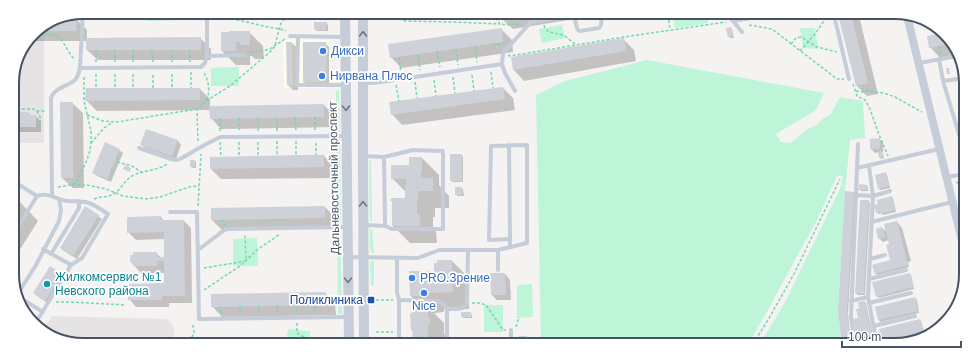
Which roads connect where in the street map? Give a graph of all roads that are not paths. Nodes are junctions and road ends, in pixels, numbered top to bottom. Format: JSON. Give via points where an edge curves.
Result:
{"nodes":[{"id":1,"x":82,"y":19,"type":"edge"},
{"id":2,"x":207,"y":19,"type":"edge"},
{"id":3,"x":345,"y":19,"type":"edge"},
{"id":4,"x":363,"y":19,"type":"edge"},
{"id":5,"x":551,"y":19,"type":"edge"},
{"id":6,"x":575,"y":19,"type":"edge"},
{"id":7,"x":602,"y":19,"type":"edge"},
{"id":8,"x":731,"y":19,"type":"edge"},
{"id":9,"x":745,"y":19,"type":"edge"},
{"id":10,"x":835,"y":19,"type":"edge"},
{"id":11,"x":908,"y":20,"type":"edge"},
{"id":12,"x":733,"y":21,"type":"junction"},
{"id":13,"x":742,"y":32,"type":"dead end"},
{"id":14,"x":290,"y":36,"type":"road end"},
{"id":15,"x":298,"y":36,"type":"junction"},
{"id":16,"x":345,"y":37,"type":"junction"},
{"id":17,"x":245,"y":55,"type":"road end"},
{"id":18,"x":207,"y":56,"type":"junction"},
{"id":19,"x":953,"y":57,"type":"edge"},
{"id":20,"x":940,"y":59,"type":"junction"},
{"id":21,"x":918,"y":63,"type":"junction"},
{"id":22,"x":502,"y":64,"type":"junction"},
{"id":23,"x":80,"y":68,"type":"junction"},
{"id":24,"x":849,"y":79,"type":"road end"},
{"id":25,"x":959,"y":79,"type":"edge"},
{"id":26,"x":943,"y":81,"type":"junction"},
{"id":27,"x":363,"y":82,"type":"junction"},
{"id":28,"x":346,"y":85,"type":"junction"},
{"id":29,"x":515,"y":91,"type":"dead end"},
{"id":30,"x":959,"y":134,"type":"edge"},
{"id":31,"x":346,"y":136,"type":"junction"},
{"id":32,"x":858,"y":144,"type":"dead end"},
{"id":33,"x":509,"y":145,"type":"junction"},
{"id":34,"x":139,"y":148,"type":"dead end"},
{"id":35,"x":939,"y":149,"type":"junction"},
{"id":36,"x":362,"y":156,"type":"junction"},
{"id":37,"x":384,"y":157,"type":"junction"},
{"id":38,"x":869,"y":166,"type":"junction"},
{"id":39,"x":857,"y":168,"type":"junction"},
{"id":40,"x":959,"y":176,"type":"edge"},
{"id":41,"x":950,"y":179,"type":"junction"},
{"id":42,"x":19,"y":185,"type":"edge"},
{"id":43,"x":890,"y":191,"type":"dead end"},
{"id":44,"x":856,"y":195,"type":"junction"},
{"id":45,"x":37,"y":196,"type":"junction"},
{"id":46,"x":52,"y":196,"type":"junction"},
{"id":47,"x":873,"y":196,"type":"junction"},
{"id":48,"x":59,"y":199,"type":"junction"},
{"id":49,"x":80,"y":201,"type":"junction"},
{"id":50,"x":952,"y":202,"type":"junction"},
{"id":51,"x":170,"y":212,"type":"dead end"},
{"id":52,"x":871,"y":222,"type":"junction"},
{"id":53,"x":19,"y":225,"type":"edge"},
{"id":54,"x":363,"y":225,"type":"junction"},
{"id":55,"x":385,"y":226,"type":"junction"},
{"id":56,"x":347,"y":227,"type":"junction"},
{"id":57,"x":959,"y":229,"type":"edge"},
{"id":58,"x":510,"y":240,"type":"junction"},
{"id":59,"x":510,"y":247,"type":"junction"},
{"id":60,"x":43,"y":249,"type":"junction"},
{"id":61,"x":198,"y":250,"type":"junction"},
{"id":62,"x":468,"y":250,"type":"junction"},
{"id":63,"x":498,"y":250,"type":"junction"},
{"id":64,"x":51,"y":254,"type":"junction"},
{"id":65,"x":885,"y":255,"type":"dead end"},
{"id":66,"x":348,"y":257,"type":"junction"},
{"id":67,"x":363,"y":258,"type":"junction"},
{"id":68,"x":397,"y":258,"type":"junction"},
{"id":69,"x":870,"y":258,"type":"junction"},
{"id":70,"x":71,"y":265,"type":"junction"},
{"id":71,"x":498,"y":270,"type":"dead end"},
{"id":72,"x":906,"y":270,"type":"dead end"},
{"id":73,"x":869,"y":279,"type":"junction"},
{"id":74,"x":21,"y":289,"type":"edge"},
{"id":75,"x":911,"y":293,"type":"dead end"},
{"id":76,"x":868,"y":297,"type":"junction"},
{"id":77,"x":25,"y":300,"type":"edge"},
{"id":78,"x":399,"y":300,"type":"junction"},
{"id":79,"x":851,"y":301,"type":"junction"},
{"id":80,"x":869,"y":303,"type":"junction"},
{"id":81,"x":448,"y":309,"type":"junction"},
{"id":82,"x":43,"y":312,"type":"junction"},
{"id":83,"x":915,"y":316,"type":"dead end"},
{"id":84,"x":348,"y":317,"type":"junction"},
{"id":85,"x":38,"y":319,"type":"edge"},
{"id":86,"x":874,"y":326,"type":"junction"},
{"id":87,"x":511,"y":330,"type":"road end"},
{"id":88,"x":349,"y":338,"type":"edge"},
{"id":89,"x":364,"y":338,"type":"edge"},
{"id":90,"x":399,"y":338,"type":"edge"},
{"id":91,"x":447,"y":338,"type":"edge"},
{"id":92,"x":511,"y":338,"type":"edge"},
{"id":93,"x":854,"y":338,"type":"edge"},
{"id":94,"x":877,"y":338,"type":"edge"}],
"edges":[{"from":1,"to":23,"type":"lane"},
{"from":2,"to":18,"type":"lane"},
{"from":3,"to":16,"type":"street","name":"Дальневосточный проспект"},
{"from":27,"to":4,"type":"street","one_way":true},
{"from":5,"to":22,"type":"lane","via":[[531,22],[503,53]]},
{"from":6,"to":7,"type":"lane","via":[[580,31],[599,28]]},
{"from":8,"to":12,"type":"lane"},
{"from":9,"to":12,"type":"lane"},
{"from":10,"to":24,"type":"lane"},
{"from":11,"to":21,"type":"street"},
{"from":12,"to":13,"type":"lane"},
{"from":14,"to":15,"type":"lane"},
{"from":15,"to":16,"type":"lane"},
{"from":15,"to":28,"type":"lane","via":[[297,86]]},
{"from":16,"to":28,"type":"street","name":"Дальневосточный проспект"},
{"from":17,"to":18,"type":"lane"},
{"from":18,"to":23,"type":"lane","via":[[201,67]]},
{"from":19,"to":20,"type":"lane"},
{"from":20,"to":21,"type":"lane"},
{"from":20,"to":26,"type":"lane"},
{"from":21,"to":35,"type":"street"},
{"from":22,"to":27,"type":"lane","via":[[373,83]]},
{"from":22,"to":29,"type":"lane"},
{"from":23,"to":46,"type":"lane","via":[[76,80],[56,91],[52,98]]},
{"from":25,"to":26,"type":"lane"},
{"from":26,"to":30,"type":"lane"},
{"from":27,"to":36,"type":"street"},
{"from":28,"to":31,"type":"street","name":"Дальневосточный проспект","one_way":true},
{"from":31,"to":34,"type":"lane","via":[[220,137],[177,160]]},
{"from":31,"to":56,"type":"street","name":"Дальневосточный проспект"},
{"from":32,"to":39,"type":"lane"},
{"from":33,"to":58,"type":"lane"},
{"from":33,"to":58,"type":"lane","via":[[491,146],[489,240]]},
{"from":33,"to":59,"type":"lane","via":[[527,144],[527,243]]},
{"from":35,"to":38,"type":"lane"},
{"from":35,"to":41,"type":"street"},
{"from":36,"to":37,"type":"lane"},
{"from":54,"to":36,"type":"street","one_way":true},
{"from":37,"to":55,"type":"lane"},
{"from":37,"to":55,"type":"lane","via":[[413,150],[443,151],[443,229],[392,230]]},
{"from":38,"to":39,"type":"lane"},
{"from":38,"to":47,"type":"lane"},
{"from":39,"to":44,"type":"lane"},
{"from":40,"to":41,"type":"lane"},
{"from":41,"to":50,"type":"street"},
{"from":42,"to":45,"type":"lane"},
{"from":43,"to":47,"type":"lane"},
{"from":44,"to":47,"type":"lane"},
{"from":44,"to":79,"type":"lane"},
{"from":45,"to":46,"type":"lane"},
{"from":45,"to":53,"type":"lane"},
{"from":46,"to":48,"type":"lane"},
{"from":47,"to":52,"type":"lane"},
{"from":48,"to":49,"type":"lane"},
{"from":48,"to":60,"type":"lane","via":[[59,221]]},
{"from":49,"to":64,"type":"lane","via":[[79,208]]},
{"from":49,"to":70,"type":"lane","via":[[88,202],[108,214],[82,258]]},
{"from":50,"to":52,"type":"lane"},
{"from":50,"to":57,"type":"street"},
{"from":51,"to":61,"type":"lane","via":[[197,212]]},
{"from":52,"to":69,"type":"lane"},
{"from":54,"to":55,"type":"lane"},
{"from":54,"to":67,"type":"street"},
{"from":56,"to":61,"type":"lane","via":[[228,229]]},
{"from":56,"to":66,"type":"street","name":"Дальневосточный проспект"},
{"from":58,"to":59,"type":"lane"},
{"from":59,"to":63,"type":"lane"},
{"from":60,"to":64,"type":"lane"},
{"from":60,"to":74,"type":"lane"},
{"from":61,"to":84,"type":"lane","via":[[199,319]]},
{"from":62,"to":63,"type":"lane"},
{"from":62,"to":68,"type":"lane","via":[[439,250],[418,258]]},
{"from":62,"to":81,"type":"lane","via":[[467,303],[463,308]]},
{"from":63,"to":71,"type":"lane"},
{"from":64,"to":70,"type":"lane"},
{"from":65,"to":69,"type":"lane"},
{"from":66,"to":67,"type":"lane"},
{"from":66,"to":84,"type":"street","name":"Дальневосточный проспект","one_way":true},
{"from":67,"to":68,"type":"lane"},
{"from":67,"to":89,"type":"street"},
{"from":68,"to":78,"type":"lane"},
{"from":69,"to":73,"type":"lane"},
{"from":70,"to":82,"type":"lane"},
{"from":72,"to":73,"type":"lane"},
{"from":73,"to":76,"type":"lane"},
{"from":75,"to":80,"type":"lane"},
{"from":76,"to":79,"type":"lane"},
{"from":76,"to":80,"type":"lane"},
{"from":77,"to":82,"type":"lane"},
{"from":78,"to":81,"type":"lane","via":[[438,300]]},
{"from":78,"to":90,"type":"lane"},
{"from":79,"to":93,"type":"lane"},
{"from":80,"to":86,"type":"lane"},
{"from":81,"to":91,"type":"lane"},
{"from":82,"to":85,"type":"lane"},
{"from":83,"to":86,"type":"lane"},
{"from":84,"to":88,"type":"street","name":"Дальневосточный проспект"},
{"from":86,"to":94,"type":"lane"},
{"from":87,"to":92,"type":"lane"}]}
